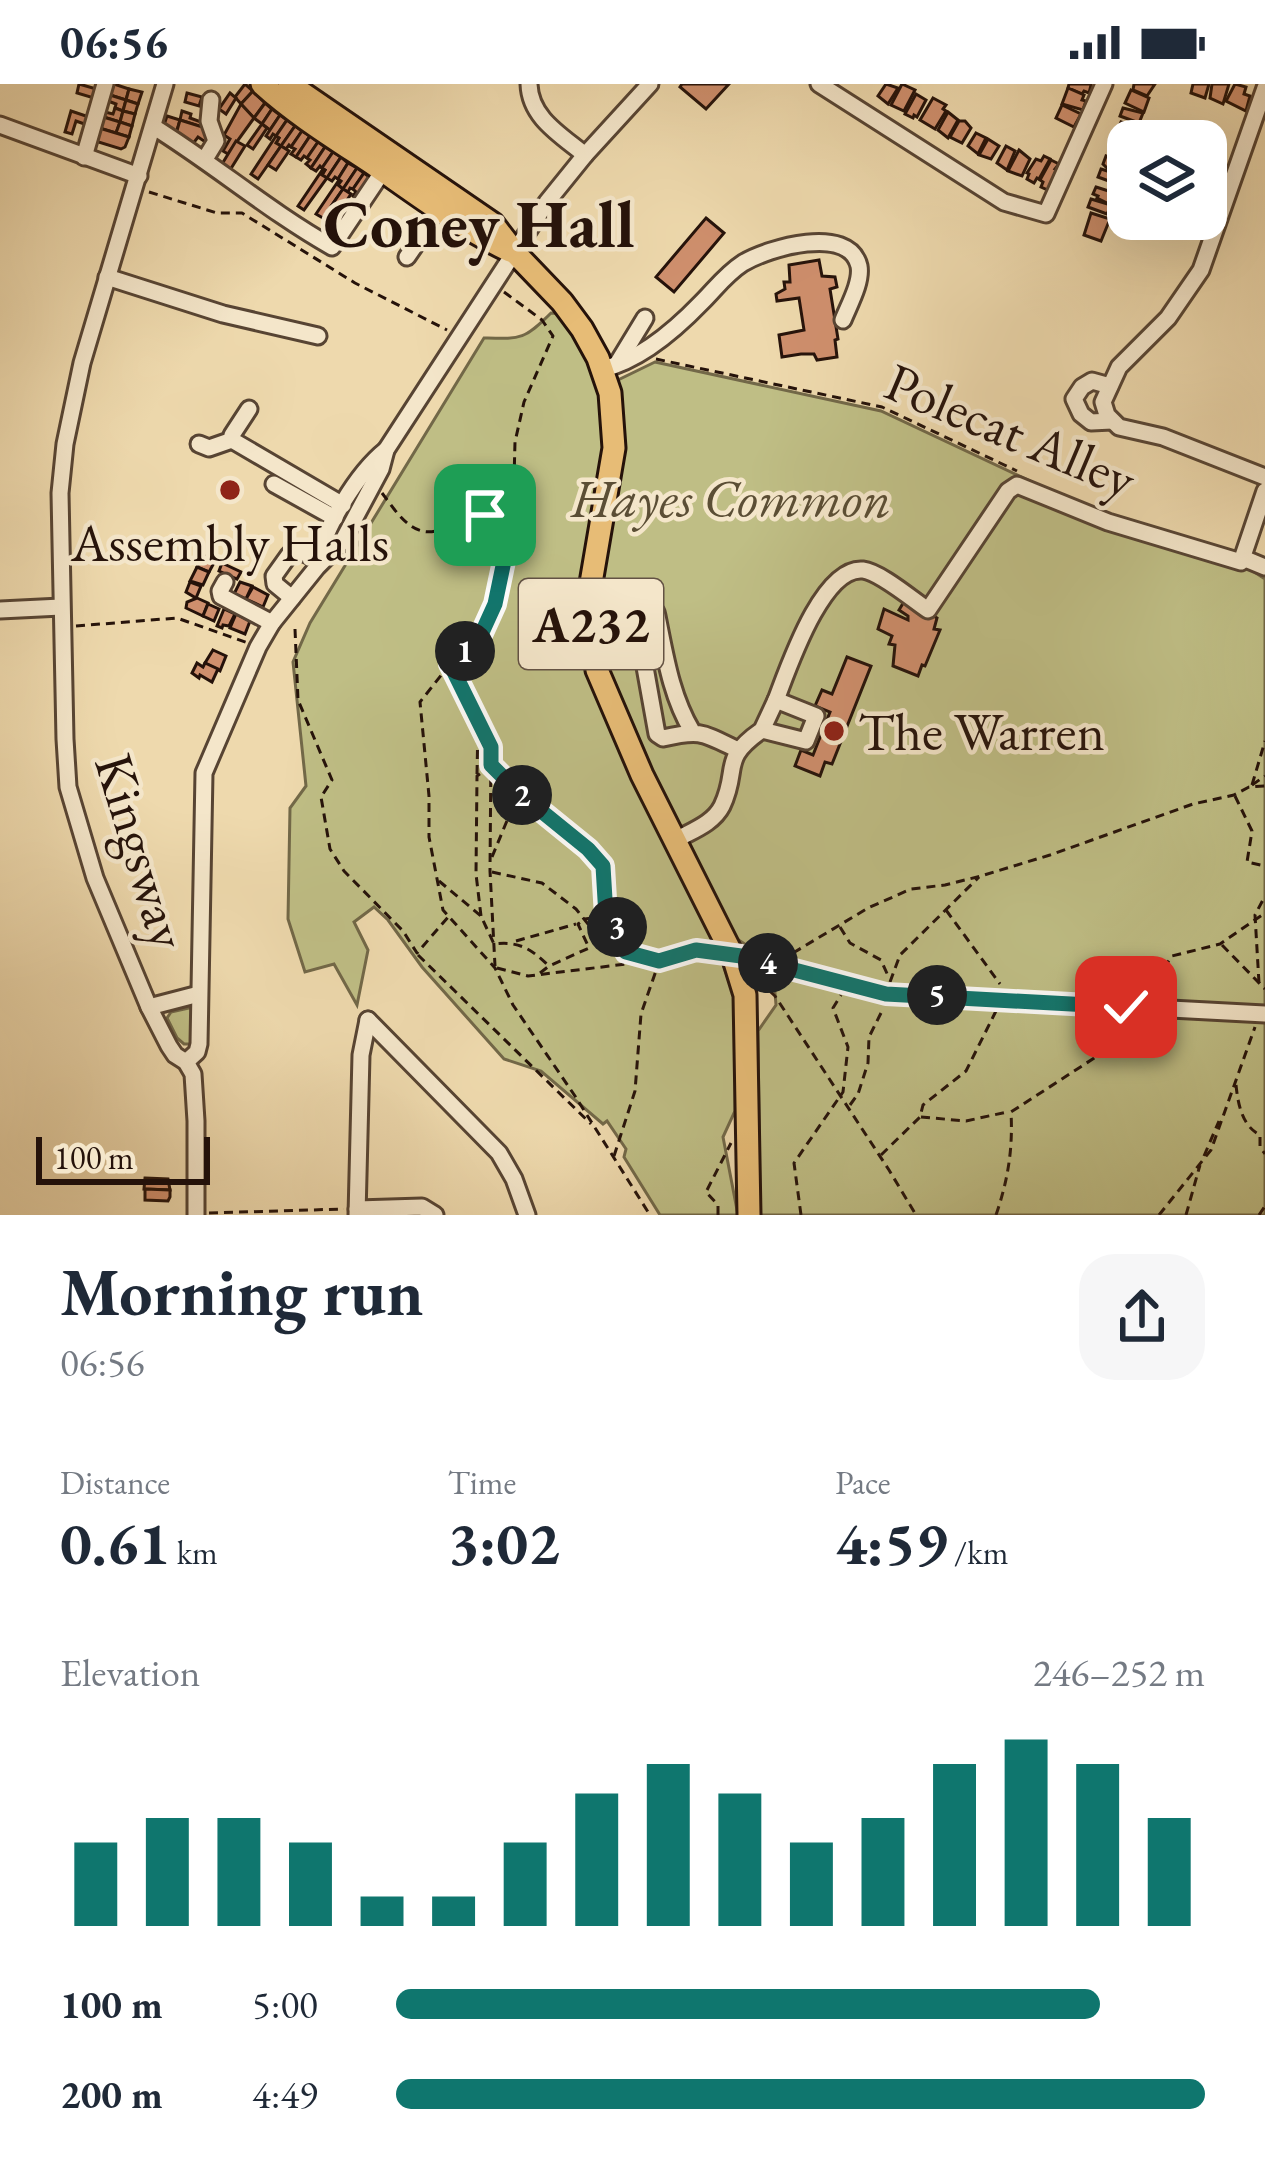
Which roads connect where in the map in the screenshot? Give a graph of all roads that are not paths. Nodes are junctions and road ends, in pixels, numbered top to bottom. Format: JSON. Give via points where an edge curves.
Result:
{"nodes":[{"id":1,"x":105,"y":84,"type":"edge"},
{"id":2,"x":165,"y":84,"type":"edge"},
{"id":3,"x":262,"y":84,"type":"edge"},
{"id":4,"x":289,"y":84,"type":"edge"},
{"id":5,"x":529,"y":84,"type":"edge"},
{"id":6,"x":650,"y":84,"type":"edge"},
{"id":7,"x":819,"y":84,"type":"edge"},
{"id":8,"x":1105,"y":84,"type":"edge"},
{"id":9,"x":1265,"y":88,"type":"edge"},
{"id":10,"x":211,"y":100,"type":"dead end"},
{"id":11,"x":0,"y":125,"type":"edge"},
{"id":12,"x":154,"y":127,"type":"junction"},
{"id":13,"x":585,"y":155,"type":"junction"},
{"id":14,"x":84,"y":157,"type":"junction"},
{"id":15,"x":205,"y":159,"type":"junction"},
{"id":16,"x":382,"y":171,"type":"junction"},
{"id":17,"x":142,"y":183,"type":"junction"},
{"id":18,"x":445,"y":201,"type":"junction"},
{"id":19,"x":516,"y":254,"type":"junction"},
{"id":20,"x":407,"y":257,"type":"dead end"},
{"id":21,"x":107,"y":278,"type":"junction"},
{"id":22,"x":645,"y":318,"type":"dead end"},
{"id":23,"x":843,"y":320,"type":"dead end"},
{"id":24,"x":318,"y":336,"type":"dead end"},
{"id":25,"x":609,"y":367,"type":"junction"},
{"id":26,"x":1110,"y":386,"type":"junction"},
{"id":27,"x":249,"y":409,"type":"dead end"},
{"id":28,"x":1112,"y":421,"type":"junction"},
{"id":29,"x":232,"y":440,"type":"junction"},
{"id":30,"x":200,"y":444,"type":"dead end"},
{"id":31,"x":386,"y":450,"type":"junction"},
{"id":32,"x":1265,"y":478,"type":"edge"},
{"id":33,"x":274,"y":484,"type":"dead end"},
{"id":34,"x":1265,"y":491,"type":"edge"},
{"id":35,"x":339,"y":511,"type":"junction"},
{"id":36,"x":1242,"y":560,"type":"junction"},
{"id":37,"x":317,"y":563,"type":"junction"},
{"id":38,"x":1265,"y":567,"type":"edge"},
{"id":39,"x":225,"y":582,"type":"dead end"},
{"id":40,"x":292,"y":598,"type":"junction"},
{"id":41,"x":62,"y":607,"type":"junction"},
{"id":42,"x":0,"y":610,"type":"edge"},
{"id":43,"x":272,"y":623,"type":"junction"},
{"id":44,"x":776,"y":700,"type":"junction"},
{"id":45,"x":762,"y":730,"type":"junction"},
{"id":46,"x":692,"y":731,"type":"junction"},
{"id":47,"x":738,"y":750,"type":"junction"},
{"id":48,"x":674,"y":841,"type":"junction"},
{"id":49,"x":733,"y":956,"type":"junction"},
{"id":50,"x":199,"y":994,"type":"junction"},
{"id":51,"x":149,"y":1006,"type":"junction"},
{"id":52,"x":1263,"y":1014,"type":"edge"},
{"id":53,"x":186,"y":1062,"type":"junction"},
{"id":54,"x":357,"y":1212,"type":"edge"},
{"id":55,"x":196,"y":1214,"type":"edge"},
{"id":56,"x":434,"y":1215,"type":"edge"},
{"id":57,"x":527,"y":1215,"type":"edge"},
{"id":58,"x":749,"y":1215,"type":"edge"}],
"edges":[{"from":1,"to":14,"type":"street"},
{"from":2,"to":12,"type":"street","name":"Kingsway"},
{"from":3,"to":16,"type":"highway","number":"A232"},
{"from":4,"to":18,"type":"highway","number":"A232"},
{"from":5,"to":13,"type":"street","via":[[544,120]]},
{"from":6,"to":13,"type":"street"},
{"from":7,"to":8,"type":"street","via":[[1004,202],[1046,214]]},
{"from":9,"to":26,"type":"street","via":[[1201,270]]},
{"from":10,"to":15,"type":"street","via":[[216,141]]},
{"from":11,"to":14,"type":"street"},
{"from":12,"to":15,"type":"street"},
{"from":12,"to":17,"type":"street","name":"Kingsway"},
{"from":13,"to":19,"type":"street"},
{"from":14,"to":17,"type":"street"},
{"from":15,"to":16,"type":"street","via":[[332,247]]},
{"from":16,"to":18,"type":"highway","number":"A232"},
{"from":17,"to":21,"type":"street","name":"Kingsway"},
{"from":18,"to":19,"type":"highway","number":"A232","via":[[488,241]]},
{"from":18,"to":20,"type":"street"},
{"from":19,"to":25,"type":"highway","number":"A232"},
{"from":19,"to":31,"type":"street"},
{"from":21,"to":24,"type":"street"},
{"from":21,"to":41,"type":"street","name":"Kingsway","via":[[65,444]]},
{"from":22,"to":25,"type":"street"},
{"from":23,"to":25,"type":"street","via":[[857,262],[840,244],[812,242],[749,260],[668,335]]},
{"from":25,"to":48,"type":"highway","number":"A232","via":[[614,448],[591,583],[593,652]]},
{"from":26,"to":28,"type":"street","via":[[1103,402]]},
{"from":26,"to":28,"type":"street","via":[[1093,381],[1074,399],[1090,422]]},
{"from":27,"to":29,"type":"street"},
{"from":28,"to":32,"type":"street"},
{"from":29,"to":30,"type":"street"},
{"from":29,"to":35,"type":"street"},
{"from":31,"to":35,"type":"street"},
{"from":31,"to":37,"type":"street","via":[[342,542]]},
{"from":33,"to":35,"type":"street"},
{"from":34,"to":36,"type":"street"},
{"from":35,"to":37,"type":"street"},
{"from":36,"to":38,"type":"street"},
{"from":36,"to":44,"type":"street","via":[[1108,522],[1017,485],[928,610],[874,574],[837,579],[805,627]]},
{"from":37,"to":40,"type":"street"},
{"from":37,"to":40,"type":"street","via":[[302,552],[289,555],[274,576]]},
{"from":39,"to":43,"type":"street","via":[[221,596]]},
{"from":40,"to":43,"type":"street"},
{"from":41,"to":42,"type":"street"},
{"from":41,"to":51,"type":"street","name":"Kingsway","via":[[71,798]]},
{"from":43,"to":50,"type":"street","via":[[204,773]]},
{"from":44,"to":45,"type":"street"},
{"from":44,"to":45,"type":"street","via":[[816,716],[806,741]]},
{"from":45,"to":47,"type":"street"},
{"from":46,"to":46,"type":"street","via":[[670,680],[656,612],[640,613],[657,734]]},
{"from":46,"to":47,"type":"street"},
{"from":47,"to":48,"type":"street","via":[[722,805]]},
{"from":48,"to":49,"type":"highway","number":"A232"},
{"from":49,"to":52,"type":"street","via":[[848,984]]},
{"from":49,"to":58,"type":"highway","number":"A232","via":[[745,995]]},
{"from":50,"to":51,"type":"street","name":"Kingsway"},
{"from":50,"to":53,"type":"street","via":[[198,1049]]},
{"from":51,"to":53,"type":"street","name":"Kingsway"},
{"from":53,"to":55,"type":"street","via":[[195,1090]]},
{"from":54,"to":56,"type":"street","via":[[422,1207]]},
{"from":54,"to":57,"type":"street","via":[[368,1020],[499,1153]]}]}
